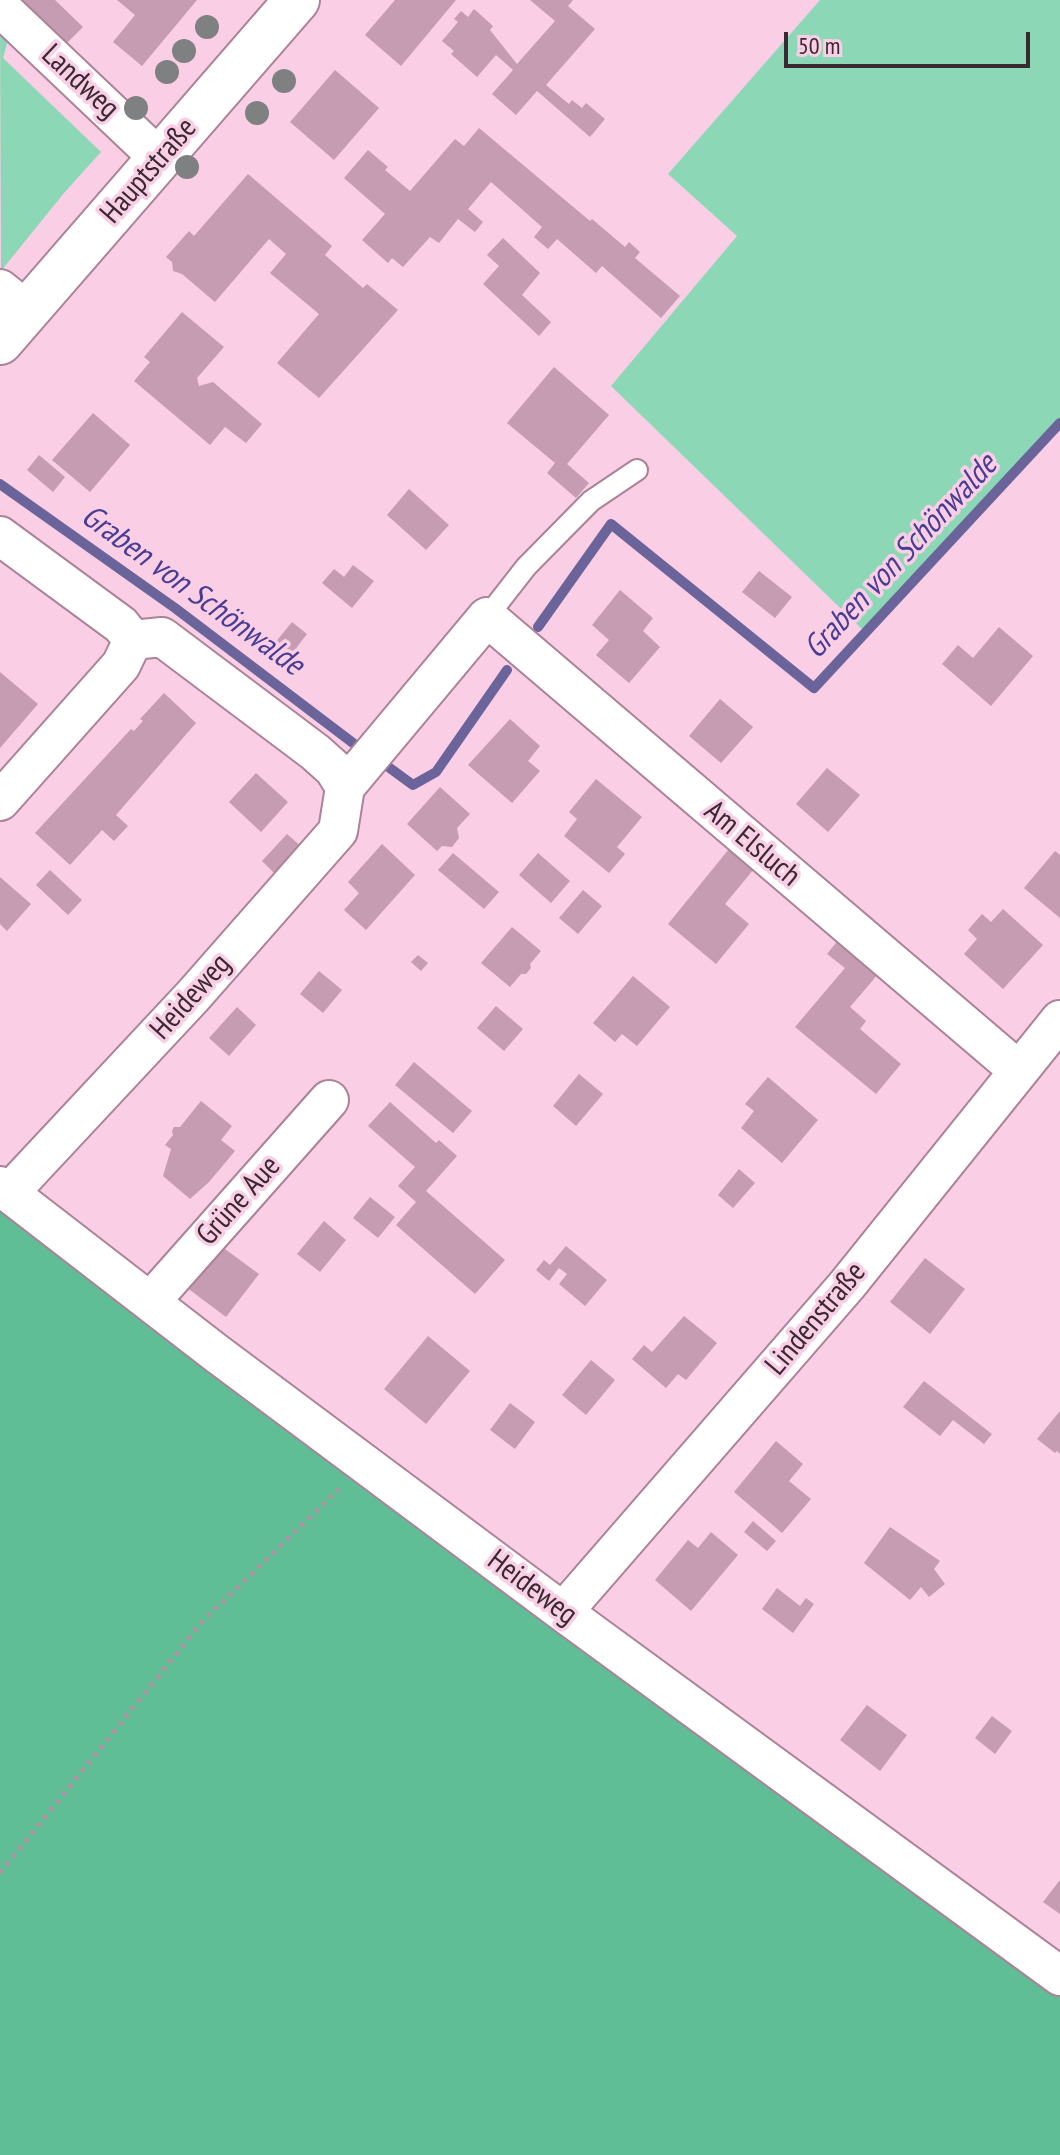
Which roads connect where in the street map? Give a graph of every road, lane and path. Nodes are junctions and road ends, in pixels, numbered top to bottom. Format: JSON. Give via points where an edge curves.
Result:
{"nodes":[{"id":1,"x":297,"y":0,"type":"edge"},
{"id":2,"x":0,"y":7,"type":"edge"},
{"id":3,"x":160,"y":159,"type":"junction"},
{"id":4,"x":9,"y":314,"type":"edge"},
{"id":5,"x":637,"y":470,"type":"dead end"},
{"id":6,"x":0,"y":536,"type":"edge"},
{"id":7,"x":487,"y":617,"type":"junction"},
{"id":8,"x":133,"y":640,"type":"junction"},
{"id":9,"x":345,"y":787,"type":"junction"},
{"id":10,"x":0,"y":801,"type":"edge"},
{"id":11,"x":1060,"y":1020,"type":"edge"},
{"id":12,"x":1018,"y":1070,"type":"junction"},
{"id":13,"x":329,"y":1100,"type":"dead end"},
{"id":14,"x":5,"y":1189,"type":"edge"},
{"id":15,"x":150,"y":1302,"type":"junction"},
{"id":16,"x":366,"y":1463,"type":"junction"},
{"id":17,"x":563,"y":1612,"type":"junction"},
{"id":18,"x":0,"y":1873,"type":"edge"},
{"id":19,"x":1060,"y":1976,"type":"edge"}],
"edges":[{"from":1,"to":3,"type":"main road","name":"Hauptstraße"},
{"from":2,"to":3,"type":"street","name":"Landweg"},
{"from":3,"to":4,"type":"main road","name":"Hauptstraße"},
{"from":5,"to":7,"type":"lane","via":[[591,501],[526,567]]},
{"from":6,"to":8,"type":"street","via":[[121,625]]},
{"from":7,"to":9,"type":"street"},
{"from":7,"to":12,"type":"street","name":"Am Elsluch"},
{"from":8,"to":9,"type":"street","via":[[162,637],[315,752]]},
{"from":8,"to":10,"type":"street","via":[[121,665]]},
{"from":9,"to":14,"type":"street","name":"Heideweg","via":[[338,831],[193,996]]},
{"from":11,"to":12,"type":"street","name":"Lindenstraße"},
{"from":12,"to":17,"type":"street","name":"Lindenstraße","via":[[847,1285]]},
{"from":13,"to":15,"type":"street","name":"Grüne Aue"},
{"from":14,"to":15,"type":"street","name":"Heideweg"},
{"from":15,"to":16,"type":"street","name":"Heideweg"},
{"from":16,"to":17,"type":"street","name":"Heideweg"},
{"from":16,"to":18,"type":"path","via":[[202,1622]]},
{"from":17,"to":19,"type":"street","name":"Heideweg"}]}
